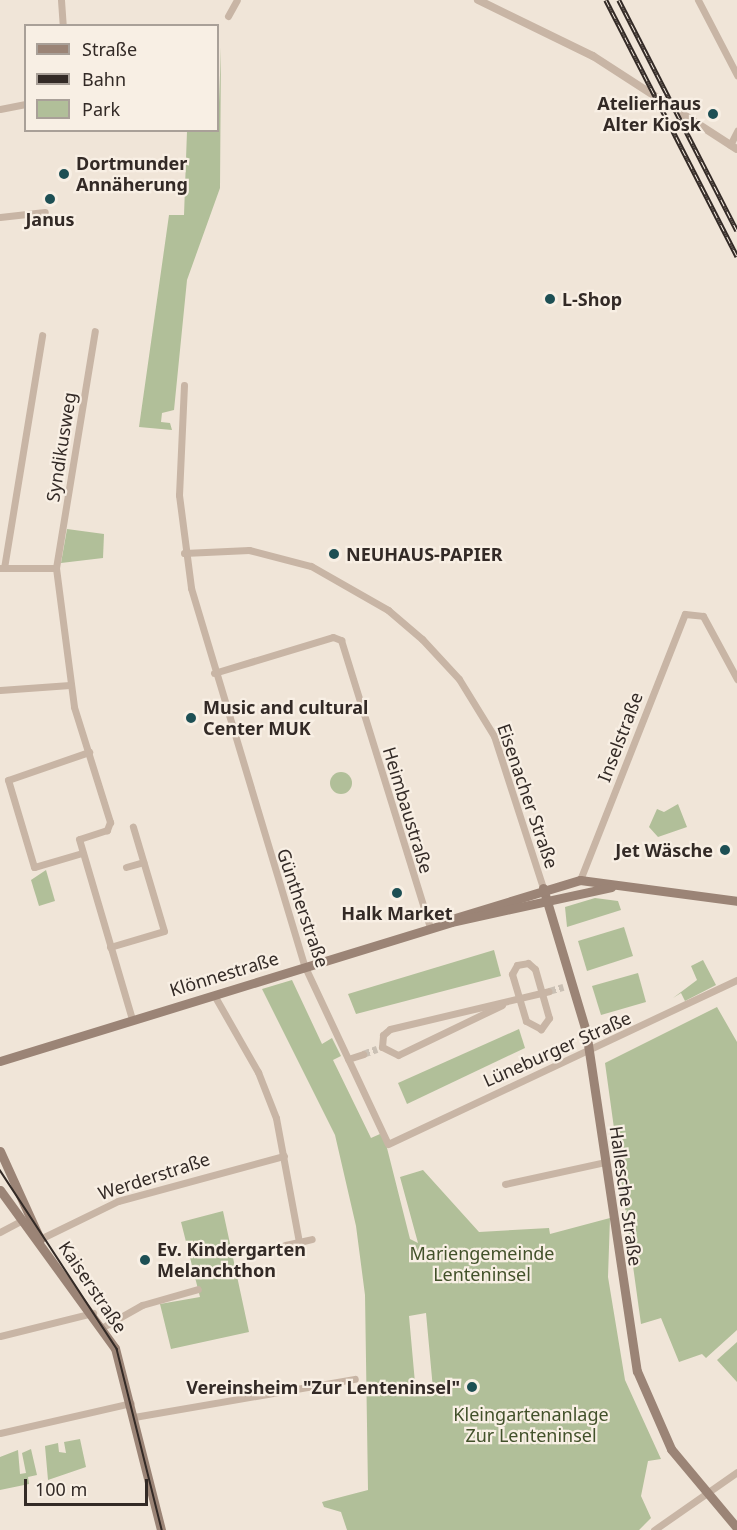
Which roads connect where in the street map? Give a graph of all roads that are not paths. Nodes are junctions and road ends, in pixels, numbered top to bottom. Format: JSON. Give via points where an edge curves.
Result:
{"nodes":[{"id":1,"x":61,"y":0,"type":"edge"},
{"id":2,"x":237,"y":0,"type":"edge"},
{"id":3,"x":478,"y":0,"type":"edge"},
{"id":4,"x":698,"y":0,"type":"edge"},
{"id":5,"x":228,"y":16,"type":"dead end"},
{"id":6,"x":63,"y":24,"type":"edge"},
{"id":7,"x":737,"y":75,"type":"edge"},
{"id":8,"x":24,"y":104,"type":"edge"},
{"id":9,"x":0,"y":109,"type":"edge"},
{"id":10,"x":737,"y":131,"type":"edge"},
{"id":11,"x":734,"y":147,"type":"edge"},
{"id":12,"x":45,"y":212,"type":"dead end"},
{"id":13,"x":0,"y":217,"type":"edge"},
{"id":14,"x":95,"y":331,"type":"dead end"},
{"id":15,"x":42,"y":335,"type":"dead end"},
{"id":16,"x":184,"y":385,"type":"dead end"},
{"id":17,"x":184,"y":553,"type":"junction"},
{"id":18,"x":2,"y":568,"type":"edge"},
{"id":19,"x":56,"y":568,"type":"junction"},
{"id":20,"x":214,"y":673,"type":"junction"},
{"id":21,"x":737,"y":679,"type":"edge"},
{"id":22,"x":70,"y":685,"type":"junction"},
{"id":23,"x":0,"y":690,"type":"edge"},
{"id":24,"x":89,"y":752,"type":"junction"},
{"id":25,"x":134,"y":827,"type":"dead end"},
{"id":26,"x":82,"y":853,"type":"junction"},
{"id":27,"x":143,"y":862,"type":"junction"},
{"id":28,"x":126,"y":867,"type":"dead end"},
{"id":29,"x":580,"y":880,"type":"junction"},
{"id":30,"x":611,"y":886,"type":"junction"},
{"id":31,"x":543,"y":888,"type":"junction"},
{"id":32,"x":546,"y":898,"type":"junction"},
{"id":33,"x":737,"y":901,"type":"edge"},
{"id":34,"x":451,"y":921,"type":"junction"},
{"id":35,"x":430,"y":928,"type":"junction"},
{"id":36,"x":110,"y":947,"type":"junction"},
{"id":37,"x":305,"y":967,"type":"junction"},
{"id":38,"x":737,"y":980,"type":"edge"},
{"id":39,"x":545,"y":992,"type":"junction"},
{"id":40,"x":214,"y":995,"type":"junction"},
{"id":41,"x":519,"y":1000,"type":"junction"},
{"id":42,"x":502,"y":1005,"type":"junction"},
{"id":43,"x":132,"y":1018,"type":"junction"},
{"id":44,"x":590,"y":1050,"type":"junction"},
{"id":45,"x":363,"y":1054,"type":"tunnel mouth"},
{"id":46,"x":2,"y":1058,"type":"edge"},
{"id":47,"x":348,"y":1059,"type":"junction"},
{"id":48,"x":0,"y":1067,"type":"edge"},
{"id":49,"x":388,"y":1144,"type":"joint"},
{"id":50,"x":0,"y":1151,"type":"edge"},
{"id":51,"x":284,"y":1156,"type":"junction"},
{"id":52,"x":605,"y":1162,"type":"junction"},
{"id":53,"x":505,"y":1184,"type":"dead end"},
{"id":54,"x":0,"y":1190,"type":"edge"},
{"id":55,"x":21,"y":1221,"type":"junction"},
{"id":56,"x":0,"y":1232,"type":"edge"},
{"id":57,"x":40,"y":1239,"type":"junction"},
{"id":58,"x":312,"y":1239,"type":"dead end"},
{"id":59,"x":299,"y":1242,"type":"junction"},
{"id":60,"x":285,"y":1245,"type":"dead end"},
{"id":61,"x":198,"y":1289,"type":"dead end"},
{"id":62,"x":93,"y":1313,"type":"junction"},
{"id":63,"x":103,"y":1327,"type":"junction"},
{"id":64,"x":0,"y":1336,"type":"edge"},
{"id":65,"x":355,"y":1379,"type":"dead end"},
{"id":66,"x":131,"y":1403,"type":"junction"},
{"id":67,"x":134,"y":1417,"type":"junction"},
{"id":68,"x":0,"y":1432,"type":"edge"},
{"id":69,"x":737,"y":1472,"type":"edge"},
{"id":70,"x":707,"y":1495,"type":"junction"},
{"id":71,"x":737,"y":1528,"type":"edge"},
{"id":72,"x":161,"y":1530,"type":"edge"},
{"id":73,"x":654,"y":1530,"type":"edge"}],
"edges":[{"from":1,"to":6,"type":"street"},
{"from":2,"to":5,"type":"street"},
{"from":3,"to":11,"type":"street","via":[[593,56]]},
{"from":4,"to":7,"type":"street"},
{"from":8,"to":9,"type":"street"},
{"from":10,"to":11,"type":"street"},
{"from":12,"to":13,"type":"street"},
{"from":14,"to":19,"type":"street","name":"Syndikusweg"},
{"from":15,"to":18,"type":"street"},
{"from":16,"to":17,"type":"street","name":"Güntherstraße","via":[[178,495]]},
{"from":17,"to":20,"type":"street","name":"Güntherstraße"},
{"from":17,"to":31,"type":"street","name":"Eisenacher Straße","via":[[249,550],[311,566],[388,610],[422,639],[455,673],[494,736]]},
{"from":18,"to":19,"type":"street","via":[[17,572]]},
{"from":19,"to":22,"type":"street","name":"Syndikusweg"},
{"from":20,"to":35,"type":"street","name":"Heimbaustraße","via":[[333,637],[341,640]]},
{"from":20,"to":37,"type":"street","name":"Güntherstraße"},
{"from":21,"to":29,"type":"street","name":"Inselstraße","via":[[708,623],[694,612],[684,618]]},
{"from":22,"to":23,"type":"street"},
{"from":22,"to":24,"type":"street","name":"Syndikusweg"},
{"from":24,"to":26,"type":"street","name":"Syndikusweg","via":[[110,822],[107,830],[79,839]]},
{"from":24,"to":26,"type":"street","via":[[8,780],[34,867]]},
{"from":25,"to":27,"type":"street"},
{"from":26,"to":36,"type":"street"},
{"from":27,"to":28,"type":"street"},
{"from":27,"to":36,"type":"street","via":[[164,931]]},
{"from":29,"to":30,"type":"main road","name":"Klönnestraße"},
{"from":29,"to":31,"type":"main road","name":"Klönnestraße"},
{"from":30,"to":32,"type":"main road","name":"Klönnestraße"},
{"from":30,"to":33,"type":"main road","name":"Klönnestraße"},
{"from":31,"to":32,"type":"main road","name":"Hallesche Straße"},
{"from":31,"to":34,"type":"main road","name":"Klönnestraße"},
{"from":32,"to":34,"type":"main road","name":"Klönnestraße"},
{"from":32,"to":44,"type":"main road","name":"Hallesche Straße","via":[[568,985]]},
{"from":34,"to":35,"type":"main road","name":"Klönnestraße"},
{"from":35,"to":37,"type":"main road","name":"Klönnestraße"},
{"from":36,"to":43,"type":"street"},
{"from":37,"to":40,"type":"main road","name":"Klönnestraße"},
{"from":37,"to":47,"type":"street","name":"Güntherstraße"},
{"from":38,"to":44,"type":"street","name":"Lüneburger Straße"},
{"from":39,"to":41,"type":"street"},
{"from":39,"to":41,"type":"street","via":[[549,1018],[541,1029],[530,1026]]},
{"from":39,"to":41,"type":"street","via":[[535,969],[523,963],[512,974]]},
{"from":40,"to":43,"type":"main road","name":"Klönnestraße"},
{"from":40,"to":51,"type":"street","via":[[264,1088]]},
{"from":41,"to":42,"type":"street"},
{"from":42,"to":42,"type":"street","via":[[398,1055],[380,1048],[383,1035],[390,1029]]},
{"from":43,"to":46,"type":"main road","name":"Klönnestraße"},
{"from":44,"to":49,"type":"street","name":"Lüneburger Straße"},
{"from":44,"to":52,"type":"main road","name":"Hallesche Straße"},
{"from":45,"to":47,"type":"street"},
{"from":46,"to":48,"type":"main road","name":"Klönnestraße"},
{"from":47,"to":49,"type":"street","name":"Güntherstraße"},
{"from":50,"to":57,"type":"main road","name":"Kaiserstraße"},
{"from":51,"to":57,"type":"street","name":"Werderstraße","via":[[118,1201]]},
{"from":51,"to":59,"type":"street"},
{"from":52,"to":53,"type":"street"},
{"from":52,"to":70,"type":"main road","name":"Hallesche Straße","via":[[637,1371],[662,1434]]},
{"from":54,"to":55,"type":"main road","name":"Kaiserstraße"},
{"from":55,"to":56,"type":"street"},
{"from":55,"to":57,"type":"main road","name":"Kaiserstraße"},
{"from":57,"to":62,"type":"main road","name":"Kaiserstraße"},
{"from":58,"to":59,"type":"street"},
{"from":59,"to":60,"type":"street"},
{"from":61,"to":63,"type":"street","via":[[142,1305]]},
{"from":62,"to":63,"type":"main road","name":"Kaiserstraße"},
{"from":62,"to":64,"type":"street"},
{"from":63,"to":66,"type":"main road","name":"Kaiserstraße","via":[[120,1363]]},
{"from":65,"to":67,"type":"street"},
{"from":66,"to":67,"type":"main road","name":"Kaiserstraße"},
{"from":66,"to":68,"type":"street"},
{"from":67,"to":72,"type":"main road","name":"Kaiserstraße"},
{"from":69,"to":70,"type":"street"},
{"from":70,"to":71,"type":"main road","name":"Hallesche Straße"},
{"from":70,"to":73,"type":"street"}]}
